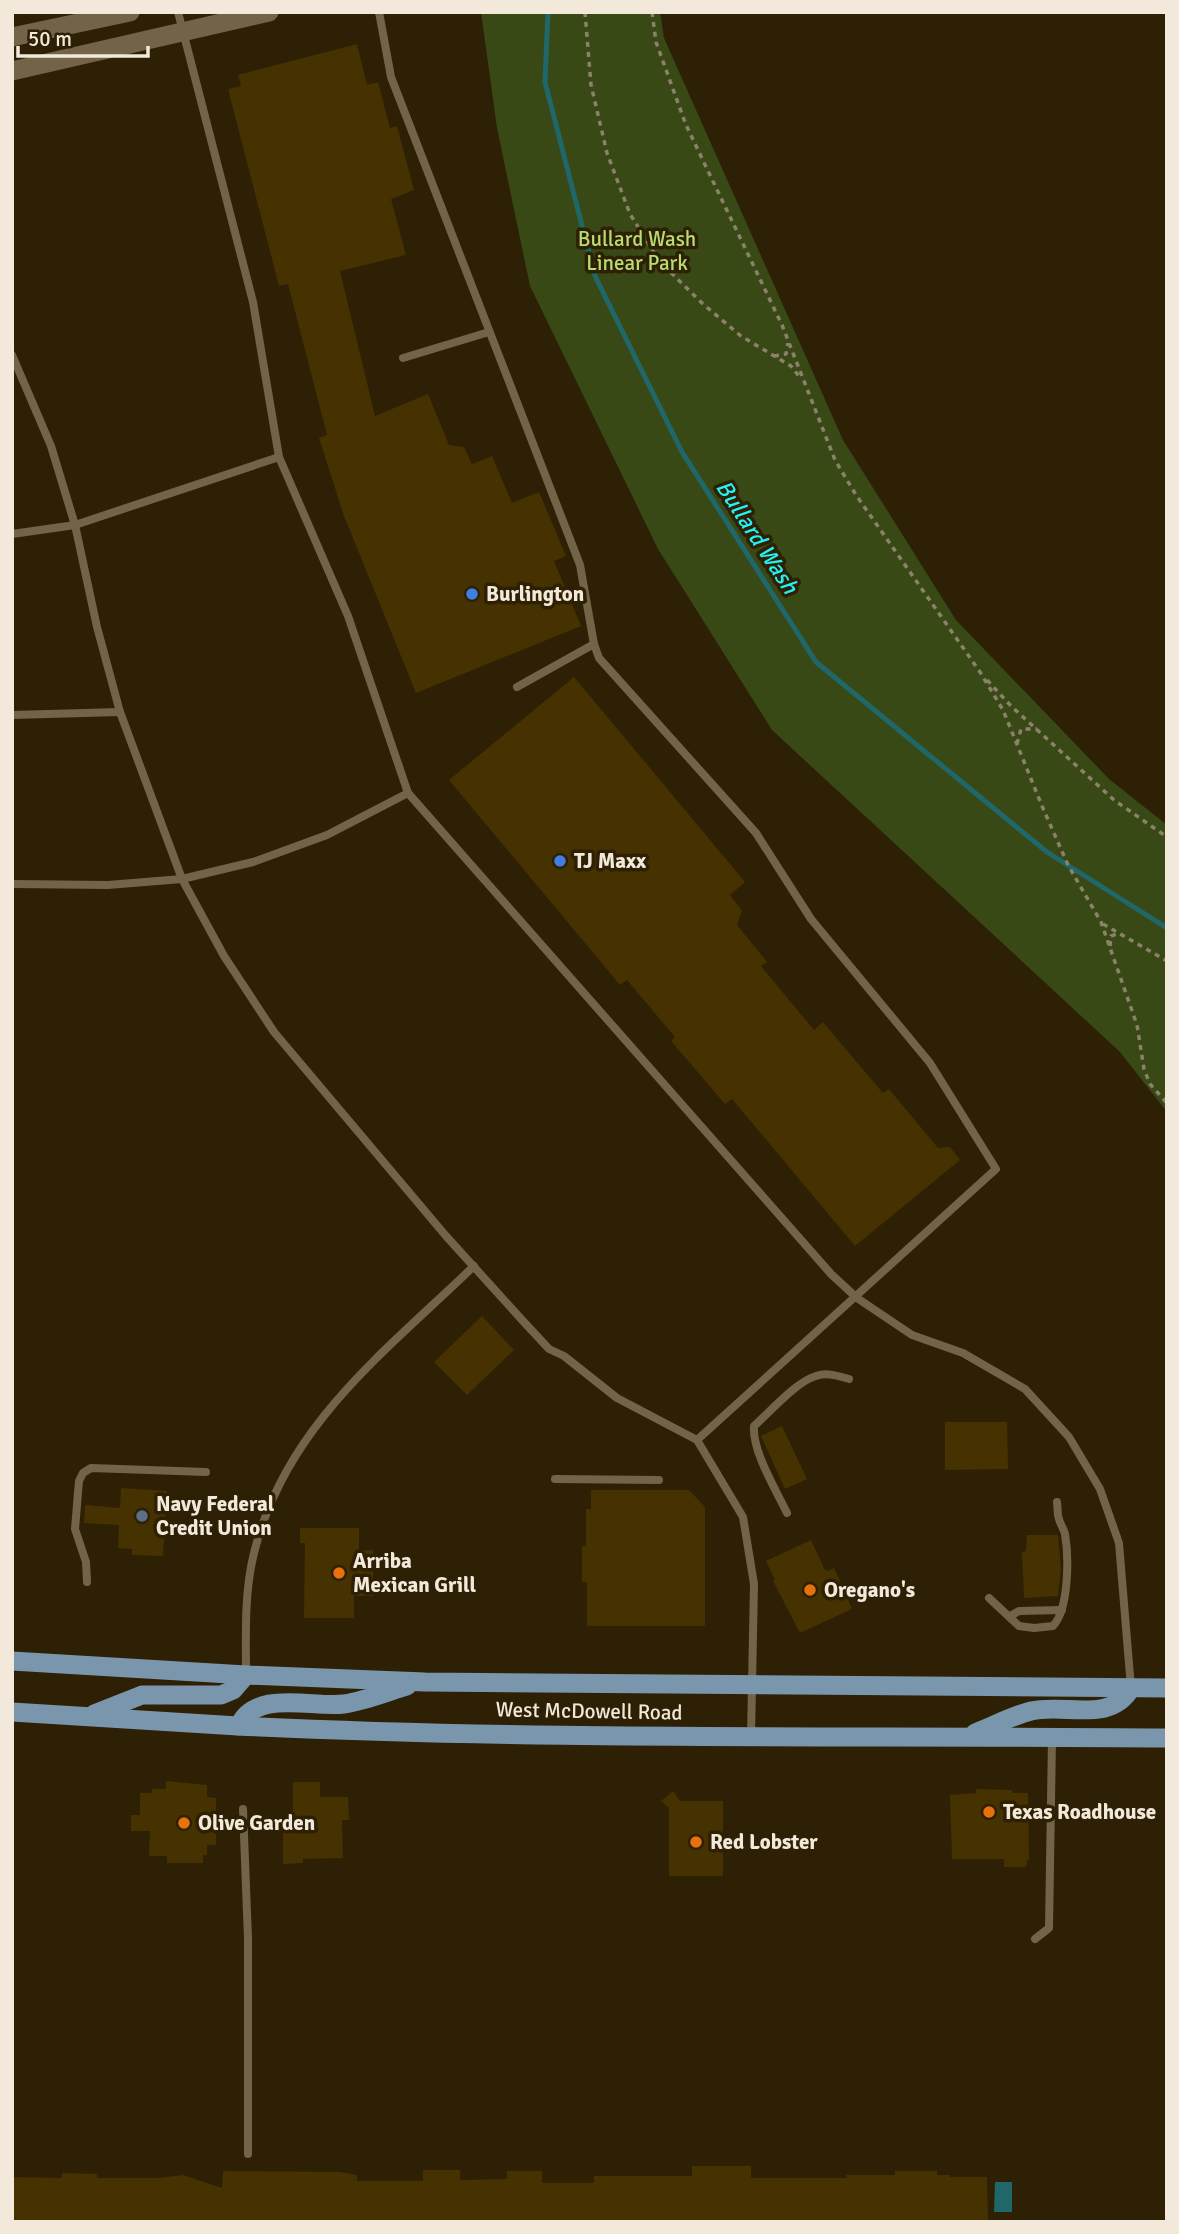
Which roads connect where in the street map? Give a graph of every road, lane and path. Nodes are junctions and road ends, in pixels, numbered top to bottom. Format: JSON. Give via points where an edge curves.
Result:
{"nodes":[{"id":1,"x":130,"y":12,"type":"edge"},
{"id":2,"x":178,"y":12,"type":"edge"},
{"id":3,"x":269,"y":12,"type":"edge"},
{"id":4,"x":379,"y":12,"type":"edge"},
{"id":5,"x":584,"y":12,"type":"edge"},
{"id":6,"x":652,"y":12,"type":"edge"},
{"id":7,"x":182,"y":33,"type":"junction"},
{"id":8,"x":12,"y":37,"type":"edge"},
{"id":9,"x":12,"y":71,"type":"edge"},
{"id":10,"x":489,"y":332,"type":"junction"},
{"id":11,"x":789,"y":340,"type":"junction"},
{"id":12,"x":12,"y":355,"type":"edge"},
{"id":13,"x":772,"y":356,"type":"junction"},
{"id":14,"x":403,"y":359,"type":"dead end"},
{"id":15,"x":804,"y":383,"type":"junction"},
{"id":16,"x":279,"y":457,"type":"junction"},
{"id":17,"x":75,"y":525,"type":"junction"},
{"id":18,"x":12,"y":534,"type":"edge"},
{"id":19,"x":594,"y":644,"type":"junction"},
{"id":20,"x":980,"y":672,"type":"junction"},
{"id":21,"x":517,"y":687,"type":"dead end"},
{"id":22,"x":120,"y":712,"type":"junction"},
{"id":23,"x":12,"y":715,"type":"edge"},
{"id":24,"x":1039,"y":729,"type":"junction"},
{"id":25,"x":1016,"y":746,"type":"junction"},
{"id":26,"x":408,"y":793,"type":"junction"},
{"id":27,"x":1167,"y":838,"type":"edge"},
{"id":28,"x":182,"y":879,"type":"junction"},
{"id":29,"x":12,"y":884,"type":"edge"},
{"id":30,"x":1101,"y":922,"type":"junction"},
{"id":31,"x":1119,"y":933,"type":"junction"},
{"id":32,"x":1110,"y":948,"type":"junction"},
{"id":33,"x":1167,"y":961,"type":"edge"},
{"id":34,"x":1167,"y":1103,"type":"edge"},
{"id":35,"x":474,"y":1266,"type":"junction"},
{"id":36,"x":857,"y":1298,"type":"junction"},
{"id":37,"x":849,"y":1378,"type":"dead end"},
{"id":38,"x":697,"y":1440,"type":"junction"},
{"id":39,"x":206,"y":1472,"type":"dead end"},
{"id":40,"x":555,"y":1479,"type":"dead end"},
{"id":41,"x":659,"y":1480,"type":"dead end"},
{"id":42,"x":1057,"y":1502,"type":"dead end"},
{"id":43,"x":787,"y":1513,"type":"dead end"},
{"id":44,"x":87,"y":1582,"type":"dead end"},
{"id":45,"x":989,"y":1598,"type":"dead end"},
{"id":46,"x":1062,"y":1610,"type":"junction"},
{"id":47,"x":1010,"y":1616,"type":"junction"},
{"id":48,"x":12,"y":1661,"type":"edge"},
{"id":49,"x":246,"y":1675,"type":"junction"},
{"id":50,"x":425,"y":1682,"type":"junction"},
{"id":51,"x":752,"y":1685,"type":"junction"},
{"id":52,"x":1131,"y":1688,"type":"junction"},
{"id":53,"x":1167,"y":1688,"type":"edge"},
{"id":54,"x":12,"y":1712,"type":"edge"},
{"id":55,"x":87,"y":1716,"type":"junction"},
{"id":56,"x":239,"y":1726,"type":"junction"},
{"id":57,"x":751,"y":1736,"type":"junction"},
{"id":58,"x":964,"y":1737,"type":"junction"},
{"id":59,"x":1052,"y":1737,"type":"junction"},
{"id":60,"x":1167,"y":1738,"type":"edge"},
{"id":61,"x":243,"y":1809,"type":"dead end"},
{"id":62,"x":1035,"y":1940,"type":"dead end"},
{"id":63,"x":248,"y":2154,"type":"dead end"}],
"edges":[{"from":1,"to":8,"type":"street"},
{"from":2,"to":7,"type":"lane"},
{"from":3,"to":7,"type":"street"},
{"from":4,"to":10,"type":"lane","via":[[391,77]]},
{"from":5,"to":13,"type":"path","via":[[591,85],[607,153],[630,214],[660,262],[741,336]]},
{"from":6,"to":11,"type":"path","via":[[656,42],[686,125]]},
{"from":7,"to":9,"type":"street"},
{"from":7,"to":16,"type":"lane","via":[[253,302]]},
{"from":10,"to":14,"type":"lane"},
{"from":10,"to":19,"type":"lane","via":[[580,565]]},
{"from":11,"to":13,"type":"path","via":[[786,355]]},
{"from":11,"to":15,"type":"path"},
{"from":12,"to":17,"type":"lane","via":[[51,446]]},
{"from":13,"to":15,"type":"path","via":[[791,366]]},
{"from":15,"to":20,"type":"path","via":[[835,460],[856,495]]},
{"from":16,"to":17,"type":"lane"},
{"from":16,"to":26,"type":"lane","via":[[348,616]]},
{"from":17,"to":18,"type":"lane"},
{"from":17,"to":22,"type":"lane"},
{"from":19,"to":21,"type":"lane"},
{"from":19,"to":36,"type":"lane","via":[[599,658],[756,833],[811,919],[930,1063],[996,1169]]},
{"from":20,"to":24,"type":"path"},
{"from":20,"to":25,"type":"path","via":[[1003,710]]},
{"from":22,"to":23,"type":"lane"},
{"from":22,"to":28,"type":"lane"},
{"from":24,"to":25,"type":"path","via":[[1021,729]]},
{"from":24,"to":27,"type":"path","via":[[1114,800]]},
{"from":25,"to":30,"type":"path","via":[[1068,865]]},
{"from":26,"to":28,"type":"lane","via":[[327,835],[253,862]]},
{"from":26,"to":36,"type":"lane","via":[[831,1275]]},
{"from":28,"to":29,"type":"lane","via":[[108,885]]},
{"from":28,"to":35,"type":"lane","via":[[224,956],[274,1032]]},
{"from":30,"to":31,"type":"path"},
{"from":30,"to":32,"type":"path"},
{"from":31,"to":32,"type":"path","via":[[1111,936]]},
{"from":31,"to":33,"type":"path"},
{"from":32,"to":34,"type":"path","via":[[1137,1026],[1144,1069]]},
{"from":35,"to":38,"type":"lane","via":[[549,1349],[617,1398]]},
{"from":35,"to":49,"type":"lane","via":[[331,1405],[280,1482],[264,1519],[250,1573]]},
{"from":36,"to":38,"type":"lane"},
{"from":36,"to":52,"type":"lane","via":[[912,1335],[963,1353],[1025,1389],[1069,1437],[1100,1489],[1119,1543]]},
{"from":37,"to":43,"type":"lane","via":[[818,1374],[807,1379],[754,1426],[758,1449]]},
{"from":38,"to":51,"type":"lane","via":[[743,1517],[754,1584]]},
{"from":39,"to":44,"type":"lane","via":[[91,1468],[83,1473],[75,1530],[86,1562]]},
{"from":40,"to":41,"type":"lane"},
{"from":42,"to":46,"type":"lane","via":[[1066,1549]]},
{"from":45,"to":47,"type":"lane"},
{"from":46,"to":47,"type":"lane","via":[[1018,1611]]},
{"from":46,"to":47,"type":"lane","via":[[1053,1626],[1019,1626]]},
{"from":48,"to":49,"type":"main road","name":"West McDowell Road"},
{"from":49,"to":50,"type":"main road","name":"West McDowell Road"},
{"from":49,"to":55,"type":"main road","via":[[233,1690],[221,1695],[142,1695]]},
{"from":50,"to":51,"type":"main road","name":"West McDowell Road"},
{"from":50,"to":56,"type":"main road","via":[[344,1704],[267,1704],[244,1715]]},
{"from":51,"to":52,"type":"main road","name":"West McDowell Road"},
{"from":51,"to":57,"type":"lane"},
{"from":52,"to":53,"type":"main road","name":"West McDowell Road"},
{"from":52,"to":58,"type":"main road","via":[[1110,1709],[1032,1710]]},
{"from":54,"to":55,"type":"main road","name":"West McDowell Road"},
{"from":55,"to":56,"type":"main road","name":"West McDowell Road"},
{"from":56,"to":57,"type":"main road","name":"West McDowell Road"},
{"from":57,"to":58,"type":"main road","name":"West McDowell Road"},
{"from":58,"to":59,"type":"main road","name":"West McDowell Road"},
{"from":59,"to":60,"type":"main road","name":"West McDowell Road"},
{"from":59,"to":62,"type":"lane","via":[[1049,1928]]},
{"from":61,"to":63,"type":"lane"}]}
